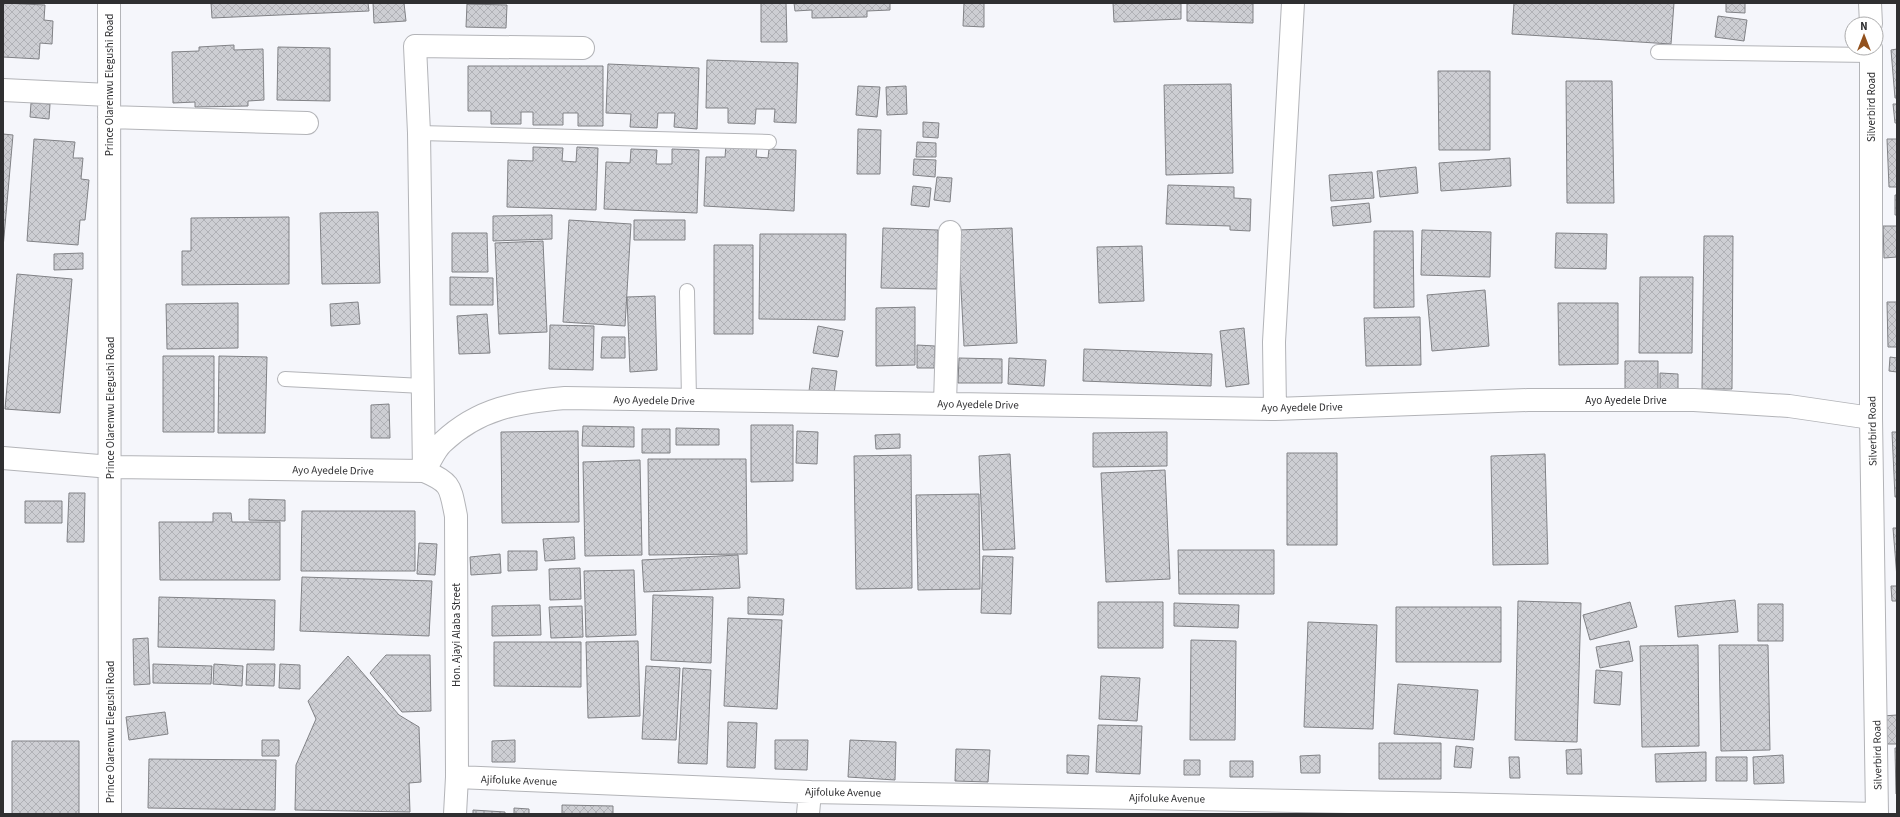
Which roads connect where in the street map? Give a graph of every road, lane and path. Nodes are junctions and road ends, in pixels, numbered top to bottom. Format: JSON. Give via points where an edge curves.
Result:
{"nodes":[{"id":1,"x":109,"y":3,"type":"edge"},
{"id":2,"x":1293,"y":3,"type":"edge"},
{"id":3,"x":1870,"y":3,"type":"edge"},
{"id":4,"x":1871,"y":16,"type":"edge"},
{"id":5,"x":583,"y":48,"type":"dead end"},
{"id":6,"x":1658,"y":52,"type":"dead end"},
{"id":7,"x":1844,"y":52,"type":"edge"},
{"id":8,"x":1871,"y":56,"type":"edge"},
{"id":9,"x":3,"y":90,"type":"edge"},
{"id":10,"x":109,"y":95,"type":"junction"},
{"id":11,"x":109,"y":117,"type":"junction"},
{"id":12,"x":307,"y":123,"type":"dead end"},
{"id":13,"x":419,"y":133,"type":"junction"},
{"id":14,"x":769,"y":142,"type":"dead end"},
{"id":15,"x":950,"y":232,"type":"dead end"},
{"id":16,"x":687,"y":291,"type":"dead end"},
{"id":17,"x":285,"y":379,"type":"dead end"},
{"id":18,"x":423,"y":386,"type":"junction"},
{"id":19,"x":689,"y":400,"type":"junction"},
{"id":20,"x":945,"y":404,"type":"junction"},
{"id":21,"x":1275,"y":409,"type":"junction"},
{"id":22,"x":1871,"y":418,"type":"junction"},
{"id":23,"x":3,"y":458,"type":"edge"},
{"id":24,"x":111,"y":467,"type":"junction"},
{"id":25,"x":424,"y":471,"type":"junction"},
{"id":26,"x":457,"y":777,"type":"junction"},
{"id":27,"x":810,"y":792,"type":"junction"},
{"id":28,"x":1246,"y":807,"type":"edge"},
{"id":29,"x":1455,"y":809,"type":"edge"},
{"id":30,"x":110,"y":814,"type":"edge"},
{"id":31,"x":455,"y":814,"type":"edge"},
{"id":32,"x":808,"y":814,"type":"edge"},
{"id":33,"x":1877,"y":814,"type":"edge"}],
"edges":[{"from":1,"to":10,"type":"street","name":"Prince Olarenwu Elegushi Road"},
{"from":2,"to":21,"type":"street","via":[[1274,342]]},
{"from":3,"to":4,"type":"street"},
{"from":5,"to":13,"type":"street","via":[[415,46]]},
{"from":6,"to":7,"type":"lane"},
{"from":8,"to":22,"type":"street","name":"Silverbird Road"},
{"from":9,"to":10,"type":"street"},
{"from":10,"to":11,"type":"street","name":"Prince Olarenwu Elegushi Road"},
{"from":11,"to":12,"type":"street"},
{"from":11,"to":24,"type":"street","name":"Prince Olarenwu Elegushi Road"},
{"from":13,"to":14,"type":"lane"},
{"from":13,"to":18,"type":"street"},
{"from":15,"to":20,"type":"street"},
{"from":16,"to":19,"type":"lane"},
{"from":17,"to":18,"type":"lane"},
{"from":18,"to":25,"type":"street"},
{"from":19,"to":20,"type":"street","name":"Ayo Ayedele Drive"},
{"from":19,"to":25,"type":"street","name":"Ayo Ayedele Drive","via":[[565,398],[525,402],[494,410],[461,427],[442,443]]},
{"from":20,"to":21,"type":"street","name":"Ayo Ayedele Drive"},
{"from":21,"to":22,"type":"street","name":"Ayo Ayedele Drive","via":[[1528,400],[1694,400],[1789,406]]},
{"from":22,"to":33,"type":"street","name":"Silverbird Road"},
{"from":23,"to":24,"type":"street","name":"Ayo Ayedele Drive"},
{"from":24,"to":25,"type":"street","name":"Ayo Ayedele Drive"},
{"from":24,"to":30,"type":"street","name":"Prince Olarenwu Elegushi Road"},
{"from":25,"to":26,"type":"street","name":"Hon. Ajayi Alaba Street","via":[[442,479],[451,491],[456,516]]},
{"from":26,"to":27,"type":"street","name":"Ajifoluke Avenue"},
{"from":26,"to":31,"type":"street","name":"Hon. Ajayi Alaba Street"},
{"from":27,"to":28,"type":"street","name":"Ajifoluke Avenue"},
{"from":27,"to":32,"type":"street"},
{"from":28,"to":29,"type":"street","name":"Ajifoluke Avenue"},
{"from":29,"to":33,"type":"street","name":"Ajifoluke Avenue"}]}
